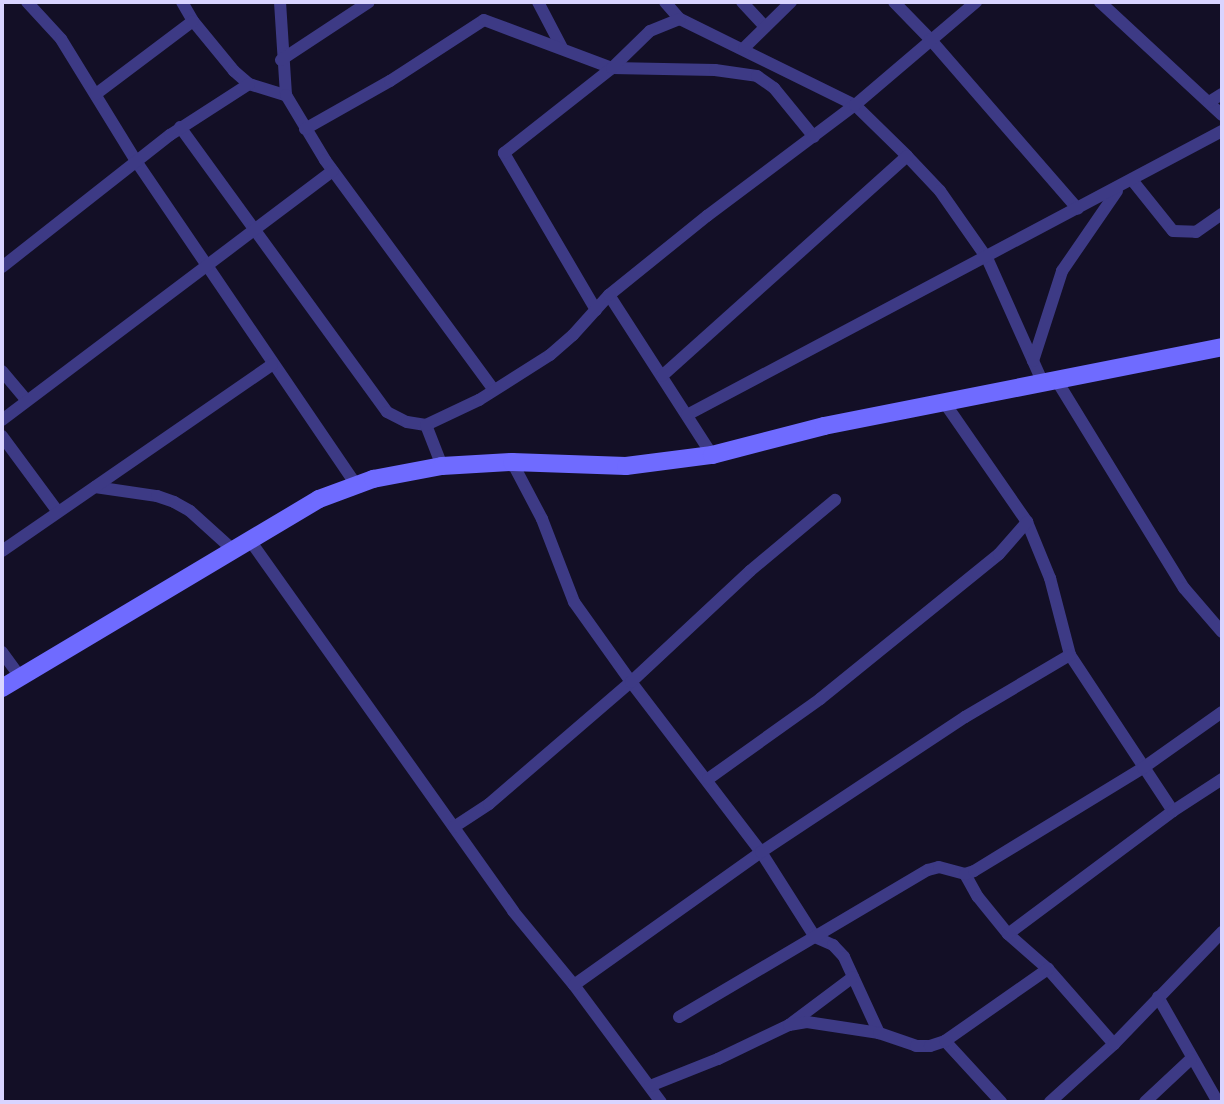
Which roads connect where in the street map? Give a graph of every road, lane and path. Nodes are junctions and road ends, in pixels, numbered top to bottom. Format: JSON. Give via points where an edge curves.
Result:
{"nodes":[{"id":1,"x":27,"y":2,"type":"edge"},
{"id":2,"x":182,"y":2,"type":"edge"},
{"id":3,"x":280,"y":2,"type":"edge"},
{"id":4,"x":369,"y":2,"type":"edge"},
{"id":5,"x":538,"y":2,"type":"edge"},
{"id":6,"x":683,"y":2,"type":"edge"},
{"id":7,"x":743,"y":2,"type":"edge"},
{"id":8,"x":791,"y":2,"type":"edge"},
{"id":9,"x":894,"y":2,"type":"edge"},
{"id":10,"x":976,"y":2,"type":"edge"},
{"id":11,"x":1100,"y":2,"type":"edge"},
{"id":12,"x":672,"y":11,"type":"edge"},
{"id":13,"x":193,"y":21,"type":"junction"},
{"id":14,"x":765,"y":26,"type":"junction"},
{"id":15,"x":930,"y":39,"type":"junction"},
{"id":16,"x":562,"y":48,"type":"junction"},
{"id":17,"x":744,"y":48,"type":"junction"},
{"id":18,"x":281,"y":60,"type":"junction"},
{"id":19,"x":612,"y":68,"type":"junction"},
{"id":20,"x":250,"y":84,"type":"junction"},
{"id":21,"x":96,"y":94,"type":"junction"},
{"id":22,"x":1222,"y":94,"type":"edge"},
{"id":23,"x":286,"y":95,"type":"junction"},
{"id":24,"x":1209,"y":102,"type":"junction"},
{"id":25,"x":855,"y":105,"type":"junction"},
{"id":26,"x":1222,"y":115,"type":"edge"},
{"id":27,"x":180,"y":127,"type":"junction"},
{"id":28,"x":305,"y":129,"type":"junction"},
{"id":29,"x":1222,"y":131,"type":"edge"},
{"id":30,"x":814,"y":137,"type":"junction"},
{"id":31,"x":907,"y":156,"type":"junction"},
{"id":32,"x":136,"y":161,"type":"junction"},
{"id":33,"x":332,"y":171,"type":"junction"},
{"id":34,"x":1132,"y":180,"type":"junction"},
{"id":35,"x":1120,"y":186,"type":"junction"},
{"id":36,"x":1078,"y":209,"type":"junction"},
{"id":37,"x":1222,"y":214,"type":"edge"},
{"id":38,"x":255,"y":229,"type":"junction"},
{"id":39,"x":987,"y":258,"type":"junction"},
{"id":40,"x":206,"y":266,"type":"junction"},
{"id":41,"x":2,"y":267,"type":"edge"},
{"id":42,"x":609,"y":295,"type":"junction"},
{"id":43,"x":596,"y":310,"type":"junction"},
{"id":44,"x":1222,"y":347,"type":"edge"},
{"id":45,"x":1033,"y":361,"type":"junction"},
{"id":46,"x":272,"y":365,"type":"junction"},
{"id":47,"x":2,"y":371,"type":"edge"},
{"id":48,"x":662,"y":376,"type":"junction"},
{"id":49,"x":1050,"y":382,"type":"junction"},
{"id":50,"x":494,"y":390,"type":"junction"},
{"id":51,"x":26,"y":400,"type":"junction"},
{"id":52,"x":944,"y":402,"type":"junction"},
{"id":53,"x":687,"y":415,"type":"junction"},
{"id":54,"x":2,"y":420,"type":"edge"},
{"id":55,"x":426,"y":425,"type":"junction"},
{"id":56,"x":2,"y":436,"type":"edge"},
{"id":57,"x":712,"y":455,"type":"junction"},
{"id":58,"x":512,"y":462,"type":"junction"},
{"id":59,"x":442,"y":466,"type":"junction"},
{"id":60,"x":356,"y":485,"type":"junction"},
{"id":61,"x":95,"y":487,"type":"junction"},
{"id":62,"x":835,"y":500,"type":"dead end"},
{"id":63,"x":58,"y":512,"type":"junction"},
{"id":64,"x":1027,"y":522,"type":"junction"},
{"id":65,"x":249,"y":539,"type":"junction"},
{"id":66,"x":232,"y":549,"type":"junction"},
{"id":67,"x":2,"y":551,"type":"edge"},
{"id":68,"x":1222,"y":632,"type":"edge"},
{"id":69,"x":2,"y":652,"type":"edge"},
{"id":70,"x":1070,"y":655,"type":"junction"},
{"id":71,"x":20,"y":677,"type":"junction"},
{"id":72,"x":631,"y":681,"type":"junction"},
{"id":73,"x":2,"y":688,"type":"edge"},
{"id":74,"x":1222,"y":712,"type":"edge"},
{"id":75,"x":1143,"y":768,"type":"junction"},
{"id":76,"x":708,"y":779,"type":"junction"},
{"id":77,"x":1222,"y":779,"type":"edge"},
{"id":78,"x":1173,"y":811,"type":"junction"},
{"id":79,"x":454,"y":827,"type":"junction"},
{"id":80,"x":761,"y":852,"type":"junction"},
{"id":81,"x":965,"y":874,"type":"junction"},
{"id":82,"x":1222,"y":932,"type":"edge"},
{"id":83,"x":1008,"y":934,"type":"junction"},
{"id":84,"x":815,"y":937,"type":"junction"},
{"id":85,"x":1048,"y":968,"type":"junction"},
{"id":86,"x":853,"y":977,"type":"junction"},
{"id":87,"x":574,"y":985,"type":"junction"},
{"id":88,"x":1158,"y":998,"type":"junction"},
{"id":89,"x":679,"y":1017,"type":"dead end"},
{"id":90,"x":789,"y":1025,"type":"junction"},
{"id":91,"x":879,"y":1033,"type":"junction"},
{"id":92,"x":945,"y":1041,"type":"junction"},
{"id":93,"x":1114,"y":1044,"type":"junction"},
{"id":94,"x":1191,"y":1059,"type":"junction"},
{"id":95,"x":650,"y":1086,"type":"junction"},
{"id":96,"x":661,"y":1102,"type":"edge"},
{"id":97,"x":1001,"y":1102,"type":"edge"},
{"id":98,"x":1050,"y":1102,"type":"edge"},
{"id":99,"x":1145,"y":1102,"type":"edge"},
{"id":100,"x":1218,"y":1102,"type":"edge"}],
"edges":[{"from":1,"to":21,"type":"street","via":[[61,39]]},
{"from":2,"to":13,"type":"street"},
{"from":3,"to":18,"type":"street"},
{"from":4,"to":18,"type":"street"},
{"from":5,"to":16,"type":"street"},
{"from":6,"to":12,"type":"street"},
{"from":7,"to":14,"type":"street"},
{"from":8,"to":14,"type":"street"},
{"from":9,"to":15,"type":"street"},
{"from":10,"to":15,"type":"street"},
{"from":11,"to":24,"type":"street"},
{"from":12,"to":17,"type":"street"},
{"from":12,"to":19,"type":"street"},
{"from":13,"to":20,"type":"street"},
{"from":13,"to":21,"type":"street"},
{"from":14,"to":17,"type":"street"},
{"from":15,"to":25,"type":"street"},
{"from":15,"to":36,"type":"street"},
{"from":16,"to":19,"type":"street"},
{"from":16,"to":28,"type":"street","via":[[482,20],[390,81]]},
{"from":17,"to":25,"type":"street"},
{"from":18,"to":23,"type":"street"},
{"from":19,"to":30,"type":"street","via":[[715,70],[757,76],[774,88]]},
{"from":19,"to":43,"type":"street","via":[[504,153]]},
{"from":20,"to":23,"type":"street"},
{"from":20,"to":27,"type":"street"},
{"from":21,"to":32,"type":"street"},
{"from":22,"to":24,"type":"street"},
{"from":23,"to":28,"type":"street"},
{"from":24,"to":26,"type":"street"},
{"from":25,"to":30,"type":"street"},
{"from":25,"to":31,"type":"street"},
{"from":27,"to":32,"type":"street"},
{"from":27,"to":38,"type":"street"},
{"from":28,"to":33,"type":"street"},
{"from":29,"to":34,"type":"street"},
{"from":30,"to":42,"type":"street"},
{"from":31,"to":39,"type":"street","via":[[940,191]]},
{"from":31,"to":48,"type":"street"},
{"from":32,"to":40,"type":"street"},
{"from":32,"to":41,"type":"street"},
{"from":33,"to":38,"type":"street"},
{"from":33,"to":50,"type":"street"},
{"from":34,"to":35,"type":"street"},
{"from":34,"to":37,"type":"street","via":[[1173,231],[1196,232]]},
{"from":35,"to":36,"type":"street"},
{"from":35,"to":45,"type":"street","via":[[1062,271]]},
{"from":36,"to":39,"type":"street"},
{"from":38,"to":40,"type":"street"},
{"from":38,"to":55,"type":"street","via":[[387,412]]},
{"from":39,"to":45,"type":"street"},
{"from":39,"to":53,"type":"street"},
{"from":40,"to":46,"type":"street"},
{"from":40,"to":51,"type":"street"},
{"from":42,"to":43,"type":"street"},
{"from":42,"to":48,"type":"street"},
{"from":43,"to":50,"type":"street","via":[[550,355]]},
{"from":44,"to":49,"type":"street"},
{"from":45,"to":49,"type":"street"},
{"from":46,"to":60,"type":"street"},
{"from":46,"to":61,"type":"street"},
{"from":47,"to":51,"type":"street"},
{"from":48,"to":53,"type":"street"},
{"from":49,"to":52,"type":"street"},
{"from":49,"to":68,"type":"street","via":[[1184,588]]},
{"from":50,"to":55,"type":"street"},
{"from":51,"to":54,"type":"street"},
{"from":52,"to":57,"type":"street"},
{"from":52,"to":64,"type":"street"},
{"from":53,"to":57,"type":"street"},
{"from":55,"to":59,"type":"street"},
{"from":56,"to":63,"type":"street"},
{"from":57,"to":58,"type":"street","via":[[626,466]]},
{"from":58,"to":59,"type":"street"},
{"from":58,"to":72,"type":"street","via":[[542,519],[574,601]]},
{"from":59,"to":60,"type":"street"},
{"from":60,"to":65,"type":"street","via":[[319,499]]},
{"from":61,"to":63,"type":"street"},
{"from":61,"to":66,"type":"street","via":[[174,502]]},
{"from":62,"to":72,"type":"street"},
{"from":63,"to":67,"type":"street"},
{"from":64,"to":70,"type":"street","via":[[1050,578]]},
{"from":64,"to":76,"type":"street","via":[[999,554],[830,691]]},
{"from":65,"to":66,"type":"street"},
{"from":65,"to":79,"type":"street"},
{"from":66,"to":71,"type":"street"},
{"from":69,"to":71,"type":"street"},
{"from":70,"to":75,"type":"street"},
{"from":70,"to":80,"type":"street","via":[[965,717]]},
{"from":71,"to":73,"type":"street"},
{"from":72,"to":76,"type":"street"},
{"from":72,"to":79,"type":"street","via":[[489,804]]},
{"from":74,"to":75,"type":"street"},
{"from":75,"to":78,"type":"street"},
{"from":75,"to":81,"type":"street"},
{"from":76,"to":80,"type":"street"},
{"from":77,"to":78,"type":"street"},
{"from":78,"to":83,"type":"street"},
{"from":79,"to":87,"type":"street"},
{"from":80,"to":84,"type":"street"},
{"from":80,"to":87,"type":"street"},
{"from":81,"to":83,"type":"street"},
{"from":81,"to":84,"type":"street","via":[[939,867],[928,870]]},
{"from":82,"to":88,"type":"street"},
{"from":83,"to":85,"type":"street"},
{"from":84,"to":86,"type":"street","via":[[833,945]]},
{"from":84,"to":89,"type":"street"},
{"from":85,"to":92,"type":"street"},
{"from":85,"to":93,"type":"street"},
{"from":86,"to":90,"type":"street"},
{"from":86,"to":91,"type":"street"},
{"from":87,"to":95,"type":"street"},
{"from":88,"to":93,"type":"street"},
{"from":88,"to":94,"type":"street"},
{"from":90,"to":91,"type":"street","via":[[807,1022]]},
{"from":90,"to":95,"type":"street"},
{"from":91,"to":92,"type":"street","via":[[916,1046]]},
{"from":92,"to":97,"type":"street"},
{"from":93,"to":98,"type":"street"},
{"from":94,"to":99,"type":"street"},
{"from":94,"to":100,"type":"street"},
{"from":95,"to":96,"type":"street"}]}
